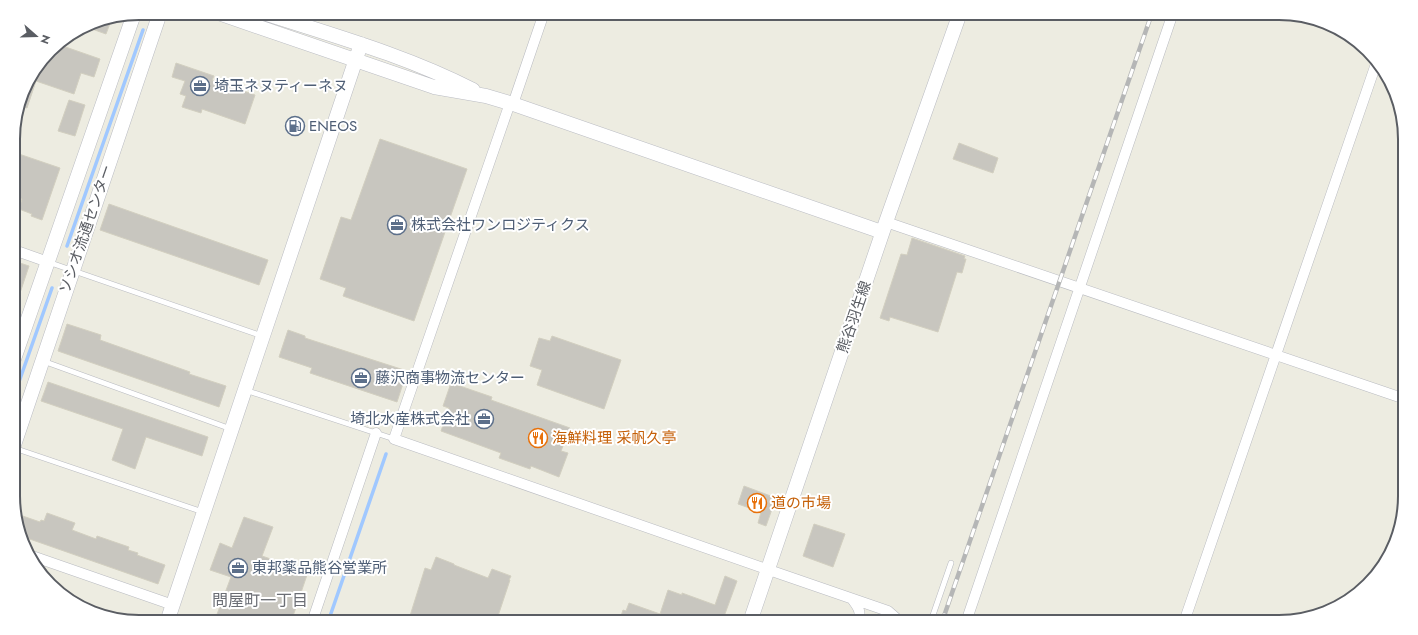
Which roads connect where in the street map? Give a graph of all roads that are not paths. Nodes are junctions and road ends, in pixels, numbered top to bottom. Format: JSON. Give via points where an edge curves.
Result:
{"nodes":[{"id":1,"x":132,"y":20,"type":"edge"},
{"id":2,"x":158,"y":20,"type":"edge"},
{"id":3,"x":239,"y":20,"type":"edge"},
{"id":4,"x":286,"y":20,"type":"edge"},
{"id":5,"x":541,"y":20,"type":"edge"},
{"id":6,"x":958,"y":20,"type":"edge"},
{"id":7,"x":1171,"y":20,"type":"edge"},
{"id":8,"x":361,"y":44,"type":"junction"},
{"id":9,"x":356,"y":60,"type":"junction"},
{"id":10,"x":1374,"y":69,"type":"edge"},
{"id":11,"x":486,"y":96,"type":"junction"},
{"id":12,"x":511,"y":104,"type":"junction"},
{"id":13,"x":884,"y":227,"type":"junction"},
{"id":14,"x":20,"y":252,"type":"edge"},
{"id":15,"x":48,"y":262,"type":"junction"},
{"id":16,"x":72,"y":270,"type":"junction"},
{"id":17,"x":1080,"y":287,"type":"junction"},
{"id":18,"x":263,"y":336,"type":"junction"},
{"id":19,"x":20,"y":342,"type":"edge"},
{"id":20,"x":1276,"y":355,"type":"junction"},
{"id":21,"x":42,"y":361,"type":"junction"},
{"id":22,"x":245,"y":390,"type":"junction"},
{"id":23,"x":1398,"y":396,"type":"edge"},
{"id":24,"x":20,"y":427,"type":"edge"},
{"id":25,"x":232,"y":429,"type":"junction"},
{"id":26,"x":376,"y":433,"type":"junction"},
{"id":27,"x":394,"y":439,"type":"junction"},
{"id":28,"x":20,"y":450,"type":"edge"},
{"id":29,"x":204,"y":513,"type":"junction"},
{"id":30,"x":37,"y":558,"type":"edge"},
{"id":31,"x":951,"y":563,"type":"dead end"},
{"id":32,"x":768,"y":570,"type":"junction"},
{"id":33,"x":852,"y":599,"type":"junction"},
{"id":34,"x":173,"y":605,"type":"junction"},
{"id":35,"x":169,"y":615,"type":"edge"},
{"id":36,"x":314,"y":615,"type":"edge"},
{"id":37,"x":752,"y":615,"type":"edge"},
{"id":38,"x":860,"y":615,"type":"edge"},
{"id":39,"x":893,"y":615,"type":"edge"},
{"id":40,"x":933,"y":615,"type":"edge"},
{"id":41,"x":968,"y":615,"type":"edge"},
{"id":42,"x":1186,"y":615,"type":"edge"}],
"edges":[{"from":1,"to":15,"type":"street"},
{"from":2,"to":16,"type":"street","name":"ソシオ流通センター"},
{"from":3,"to":9,"type":"street"},
{"from":4,"to":8,"type":"street"},
{"from":5,"to":12,"type":"street"},
{"from":6,"to":13,"type":"street","name":"熊谷羽生線"},
{"from":7,"to":17,"type":"street"},
{"from":8,"to":9,"type":"street"},
{"from":8,"to":11,"type":"street","via":[[443,74]]},
{"from":9,"to":11,"type":"street","via":[[434,87]]},
{"from":9,"to":18,"type":"street"},
{"from":10,"to":20,"type":"street"},
{"from":11,"to":12,"type":"street"},
{"from":12,"to":13,"type":"street"},
{"from":12,"to":27,"type":"street"},
{"from":13,"to":17,"type":"street"},
{"from":13,"to":32,"type":"street","name":"熊谷羽生線"},
{"from":14,"to":15,"type":"street"},
{"from":15,"to":16,"type":"lane"},
{"from":15,"to":19,"type":"street"},
{"from":16,"to":18,"type":"lane"},
{"from":16,"to":21,"type":"street","name":"ソシオ流通センター"},
{"from":17,"to":20,"type":"street"},
{"from":17,"to":41,"type":"street"},
{"from":18,"to":22,"type":"street"},
{"from":20,"to":23,"type":"street"},
{"from":20,"to":42,"type":"street"},
{"from":21,"to":24,"type":"street","name":"ソシオ流通センター"},
{"from":21,"to":25,"type":"lane"},
{"from":22,"to":25,"type":"street"},
{"from":22,"to":26,"type":"lane"},
{"from":25,"to":29,"type":"street"},
{"from":26,"to":27,"type":"lane"},
{"from":26,"to":36,"type":"street"},
{"from":27,"to":32,"type":"street"},
{"from":28,"to":29,"type":"lane"},
{"from":29,"to":34,"type":"street"},
{"from":30,"to":34,"type":"street"},
{"from":31,"to":40,"type":"lane"},
{"from":32,"to":33,"type":"street"},
{"from":32,"to":37,"type":"street","name":"熊谷羽生線"},
{"from":33,"to":38,"type":"street","via":[[859,608]]},
{"from":33,"to":39,"type":"street","via":[[888,611]]},
{"from":34,"to":35,"type":"street"}]}
